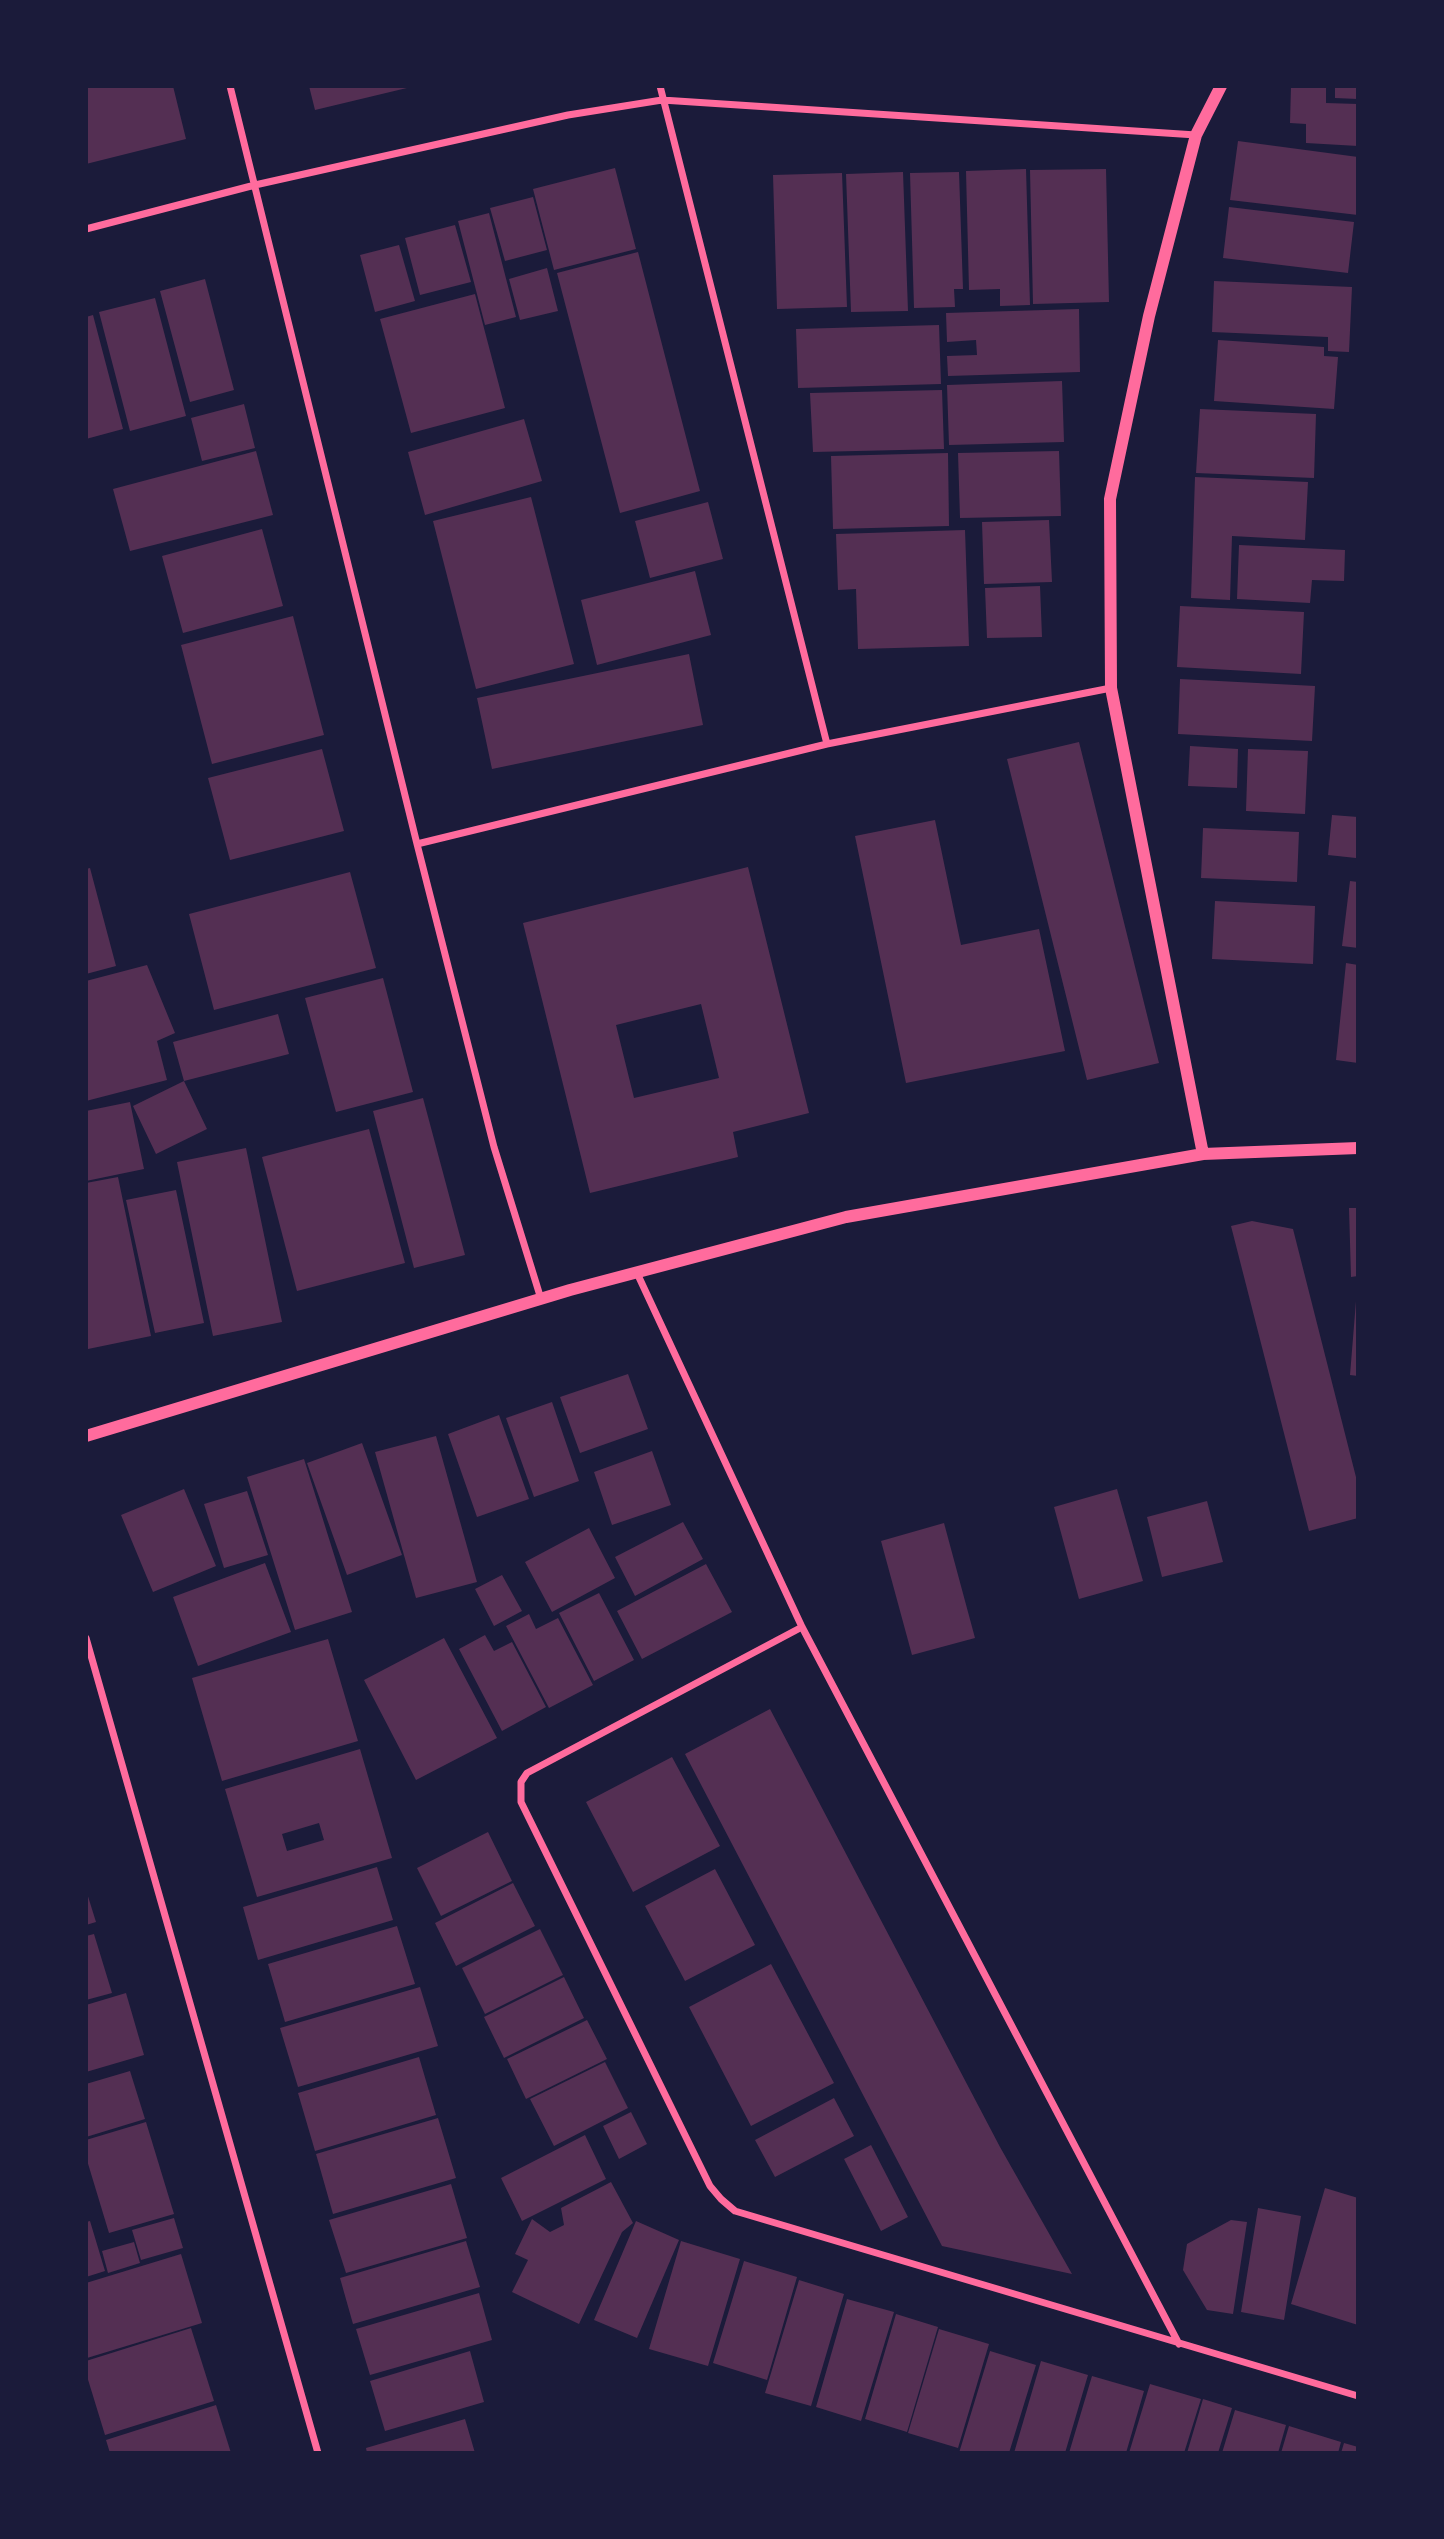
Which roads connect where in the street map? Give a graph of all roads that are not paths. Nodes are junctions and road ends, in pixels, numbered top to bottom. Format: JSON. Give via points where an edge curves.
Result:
{"nodes":[{"id":1,"x":230,"y":86,"type":"edge"},
{"id":2,"x":660,"y":86,"type":"edge"},
{"id":3,"x":1220,"y":86,"type":"edge"},
{"id":4,"x":662,"y":100,"type":"junction"},
{"id":5,"x":1196,"y":135,"type":"junction"},
{"id":6,"x":254,"y":185,"type":"junction"},
{"id":7,"x":86,"y":229,"type":"edge"},
{"id":8,"x":1111,"y":688,"type":"junction"},
{"id":9,"x":827,"y":744,"type":"junction"},
{"id":10,"x":417,"y":844,"type":"junction"},
{"id":11,"x":1358,"y":1148,"type":"edge"},
{"id":12,"x":1203,"y":1154,"type":"junction"},
{"id":13,"x":637,"y":1273,"type":"junction"},
{"id":14,"x":541,"y":1298,"type":"junction"},
{"id":15,"x":86,"y":1436,"type":"edge"},
{"id":16,"x":802,"y":1627,"type":"junction"},
{"id":17,"x":86,"y":1638,"type":"edge"},
{"id":18,"x":1179,"y":2344,"type":"junction"},
{"id":19,"x":1358,"y":2396,"type":"edge"},
{"id":20,"x":318,"y":2453,"type":"edge"}],
"edges":[{"from":1,"to":6,"type":"street"},
{"from":2,"to":4,"type":"street"},
{"from":3,"to":5,"type":"street"},
{"from":4,"to":5,"type":"street"},
{"from":4,"to":6,"type":"street","via":[[568,115]]},
{"from":4,"to":9,"type":"street"},
{"from":5,"to":8,"type":"street","via":[[1149,316],[1110,499]]},
{"from":6,"to":7,"type":"street"},
{"from":6,"to":10,"type":"street"},
{"from":8,"to":9,"type":"street"},
{"from":8,"to":12,"type":"street"},
{"from":9,"to":10,"type":"street"},
{"from":10,"to":14,"type":"street","via":[[494,1147]]},
{"from":11,"to":12,"type":"street"},
{"from":12,"to":13,"type":"street","via":[[846,1217]]},
{"from":13,"to":14,"type":"street"},
{"from":13,"to":16,"type":"street"},
{"from":14,"to":15,"type":"street"},
{"from":16,"to":18,"type":"street"},
{"from":16,"to":18,"type":"street","via":[[527,1773],[522,1782],[521,1802],[710,2186],[735,2210]]},
{"from":17,"to":20,"type":"street"},
{"from":18,"to":19,"type":"street"}]}
